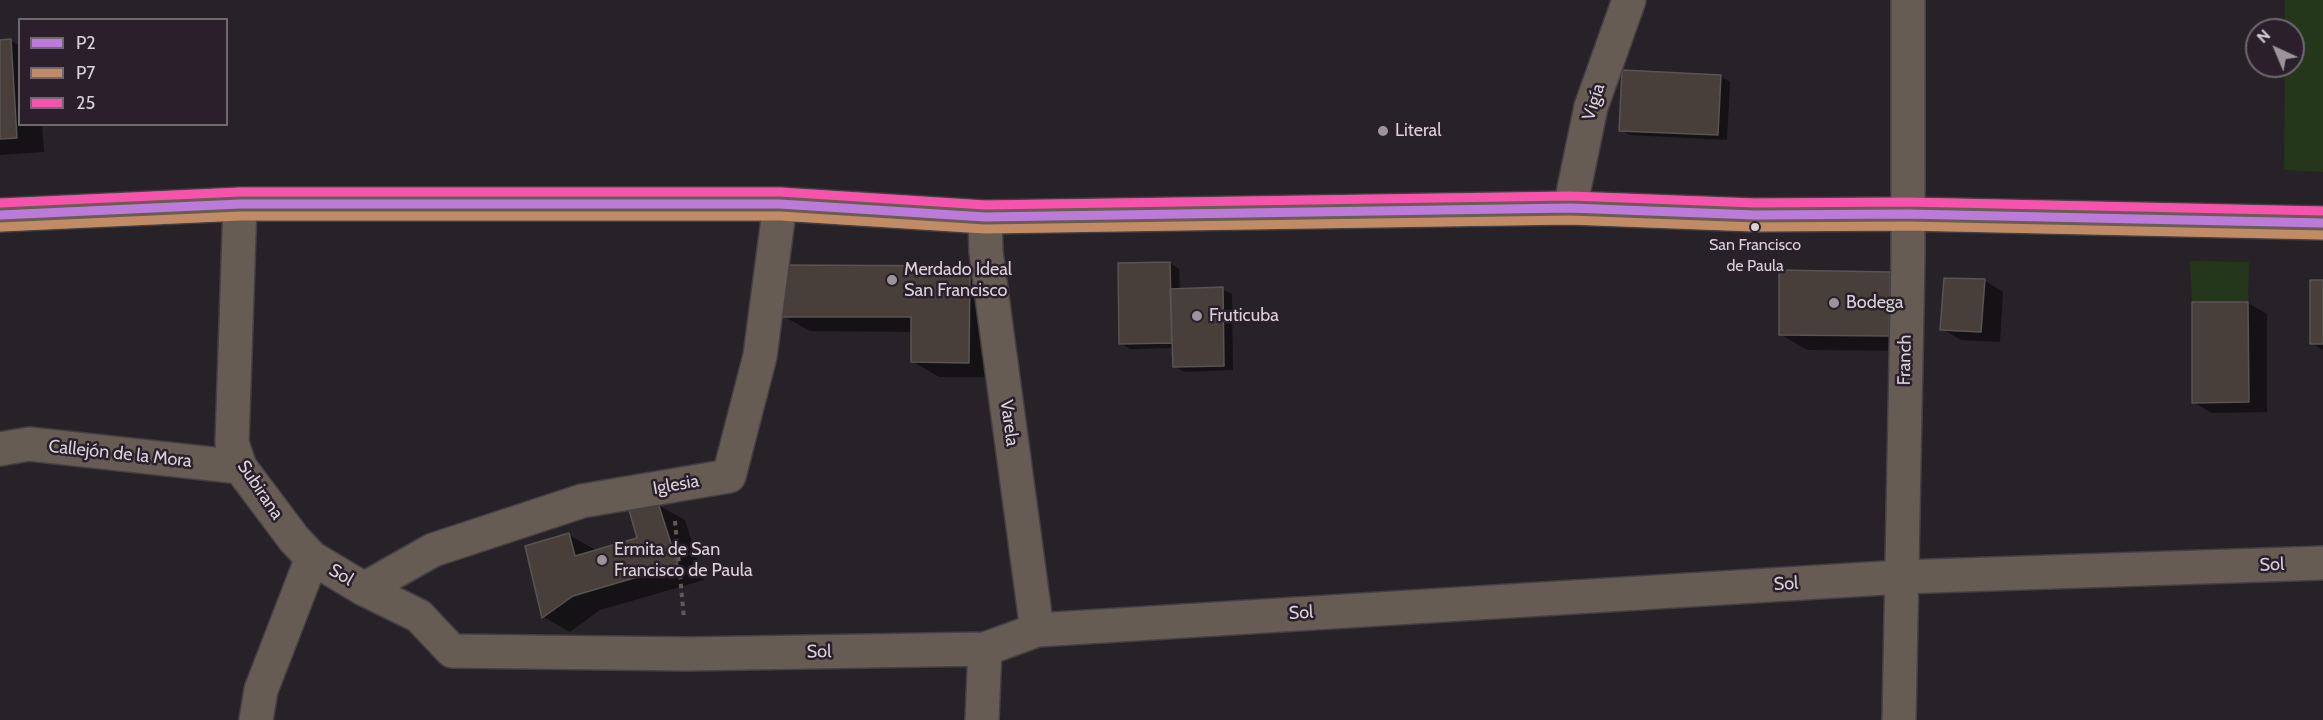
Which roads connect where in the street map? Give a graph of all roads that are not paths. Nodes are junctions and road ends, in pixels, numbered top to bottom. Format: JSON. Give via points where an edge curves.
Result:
{"nodes":[{"id":1,"x":1629,"y":0,"type":"edge"},
{"id":2,"x":1908,"y":0,"type":"edge"},
{"id":3,"x":240,"y":204,"type":"junction"},
{"id":4,"x":780,"y":204,"type":"junction"},
{"id":5,"x":1570,"y":208,"type":"junction"},
{"id":6,"x":1907,"y":214,"type":"junction"},
{"id":7,"x":0,"y":216,"type":"edge"},
{"id":8,"x":985,"y":217,"type":"junction"},
{"id":9,"x":2323,"y":223,"type":"edge"},
{"id":10,"x":0,"y":449,"type":"edge"},
{"id":11,"x":240,"y":467,"type":"junction"},
{"id":12,"x":312,"y":558,"type":"junction"},
{"id":13,"x":2323,"y":563,"type":"edge"},
{"id":14,"x":1901,"y":577,"type":"junction"},
{"id":15,"x":364,"y":589,"type":"junction"},
{"id":16,"x":1037,"y":630,"type":"junction"},
{"id":17,"x":985,"y":649,"type":"junction"},
{"id":18,"x":256,"y":720,"type":"edge"},
{"id":19,"x":982,"y":720,"type":"edge"},
{"id":20,"x":1899,"y":720,"type":"edge"}],
"edges":[{"from":1,"to":5,"type":"street","name":"Vigía","via":[[1591,107]]},
{"from":2,"to":6,"type":"street","name":"Franch"},
{"from":3,"to":4,"type":"main road"},
{"from":3,"to":7,"type":"main road"},
{"from":3,"to":11,"type":"street","name":"Subirana","via":[[232,442]]},
{"from":4,"to":8,"type":"main road"},
{"from":4,"to":15,"type":"street","name":"Iglesia","via":[[760,356],[729,476],[582,501],[433,550]]},
{"from":5,"to":6,"type":"main road","via":[[1755,215]]},
{"from":5,"to":8,"type":"main road"},
{"from":6,"to":9,"type":"main road"},
{"from":6,"to":14,"type":"street","name":"Franch"},
{"from":8,"to":16,"type":"street","name":"Varela","via":[[986,252]]},
{"from":10,"to":11,"type":"street","name":"Callejón de la Mora","via":[[29,444]]},
{"from":11,"to":12,"type":"street","name":"Subirana"},
{"from":12,"to":15,"type":"street","name":"Sol"},
{"from":12,"to":18,"type":"street","via":[[261,690]]},
{"from":13,"to":14,"type":"street","name":"Sol"},
{"from":14,"to":16,"type":"street","name":"Sol"},
{"from":14,"to":20,"type":"street","name":"Franch"},
{"from":15,"to":17,"type":"street","name":"Sol","via":[[419,616],[452,651],[688,654]]},
{"from":16,"to":17,"type":"street","name":"Sol"},
{"from":17,"to":19,"type":"street"}]}
